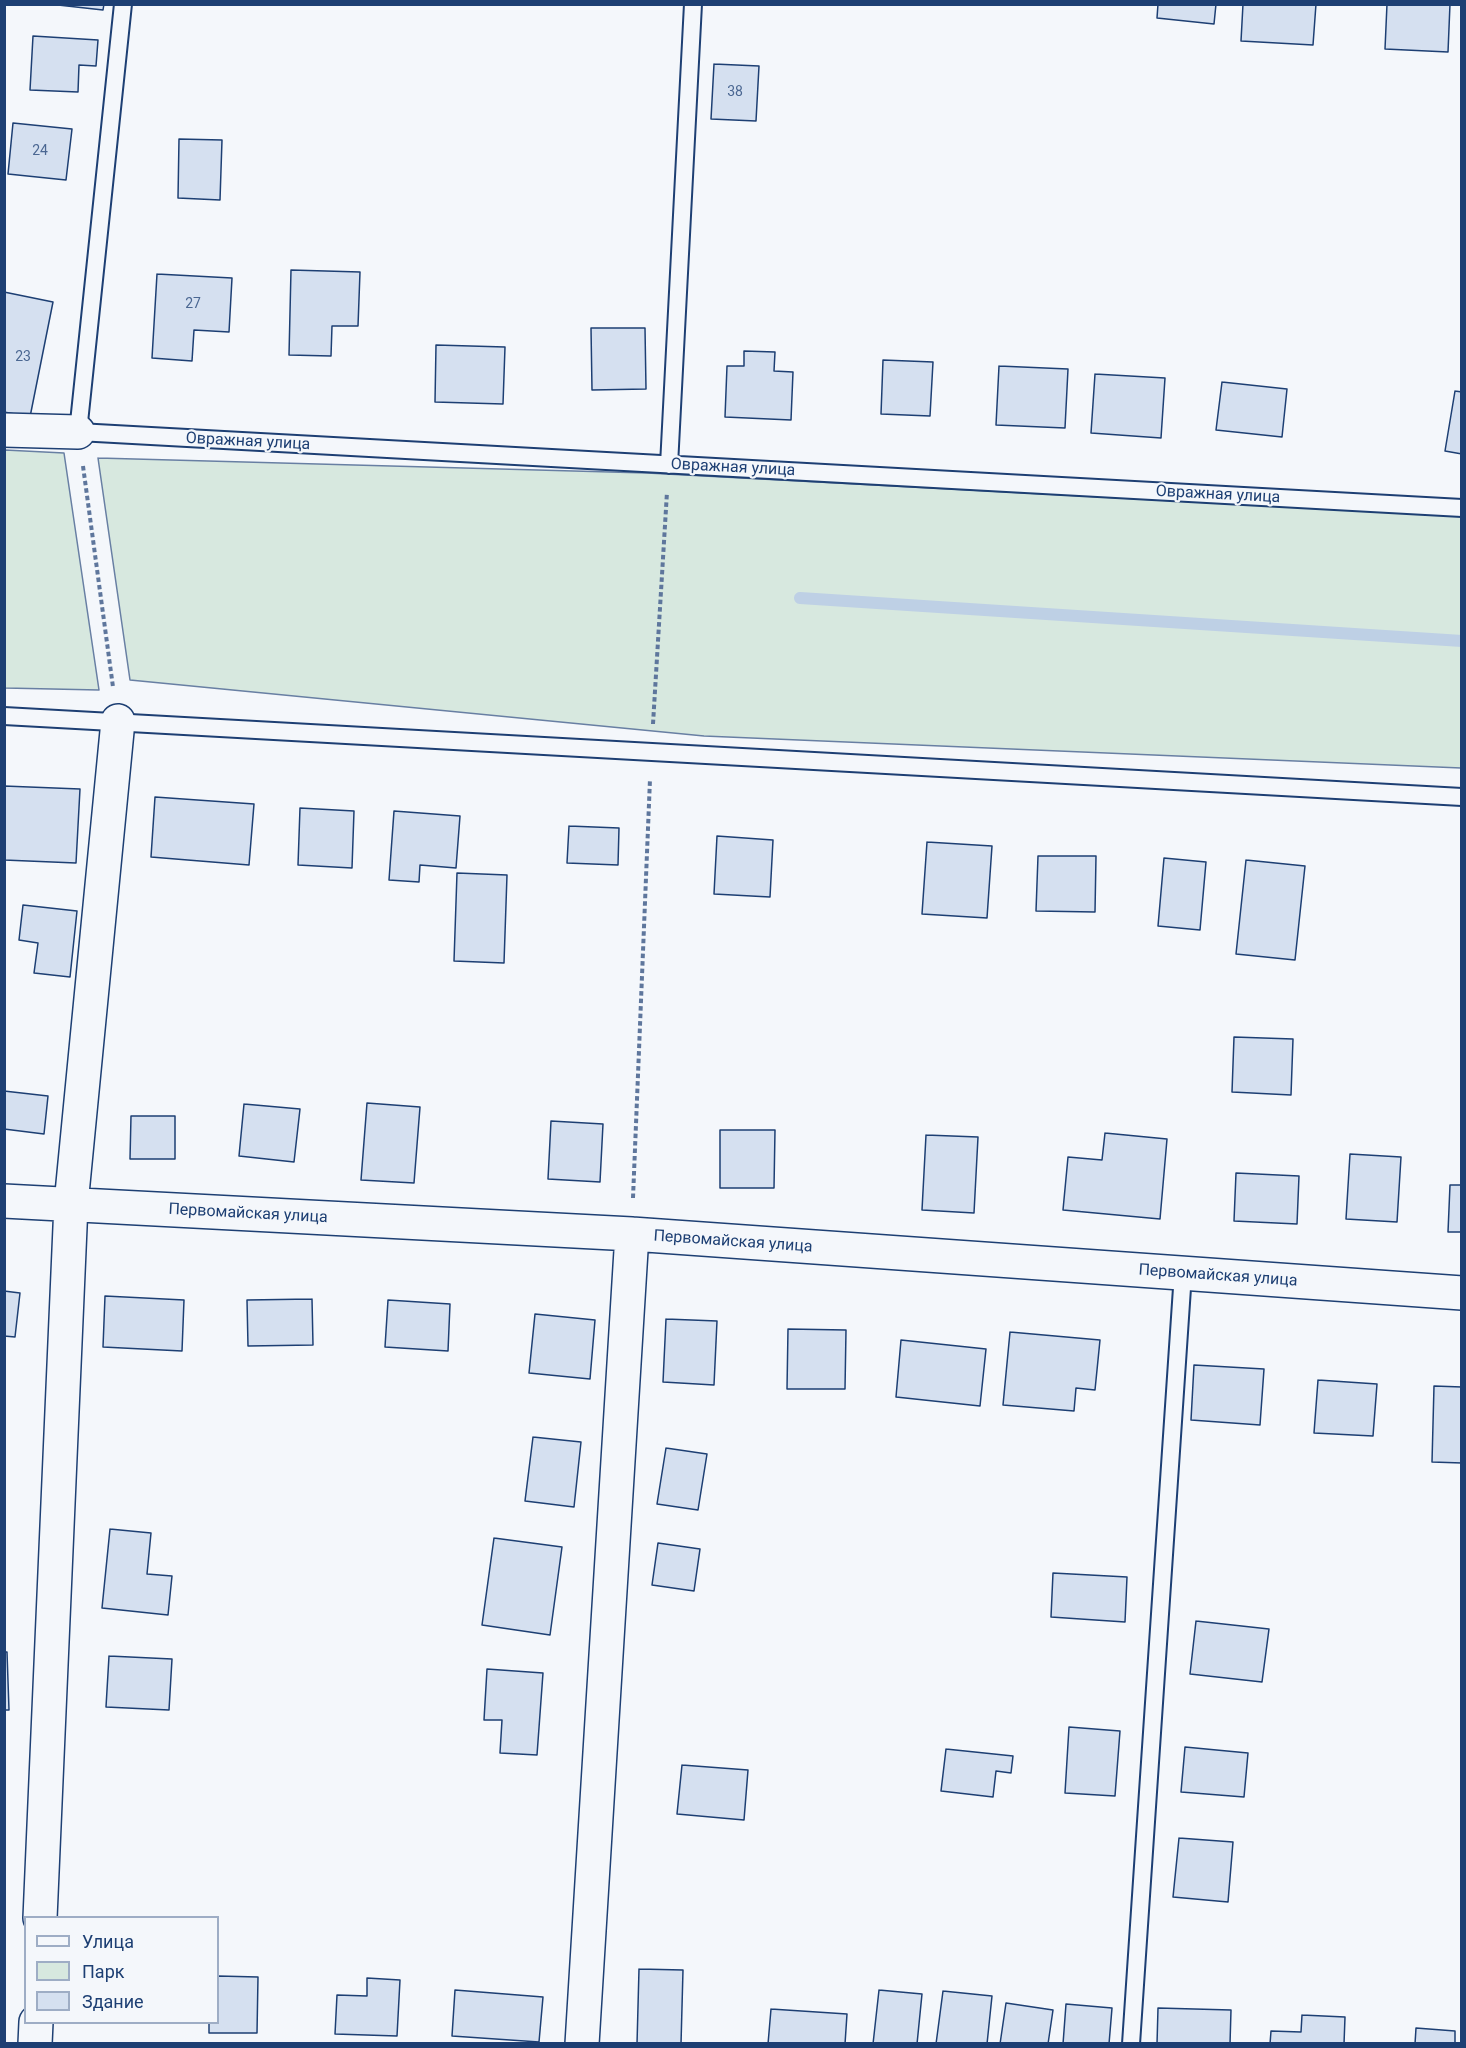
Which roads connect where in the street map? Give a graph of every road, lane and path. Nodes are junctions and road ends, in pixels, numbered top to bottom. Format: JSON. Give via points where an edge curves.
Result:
{"nodes":[{"id":1,"x":123,"y":4,"type":"edge"},
{"id":2,"x":693,"y":4,"type":"edge"},
{"id":3,"x":4,"y":430,"type":"edge"},
{"id":4,"x":78,"y":432,"type":"junction"},
{"id":5,"x":669,"y":465,"type":"junction"},
{"id":6,"x":1461,"y":508,"type":"edge"},
{"id":7,"x":4,"y":716,"type":"edge"},
{"id":8,"x":118,"y":721,"type":"junction"},
{"id":9,"x":651,"y":751,"type":"junction"},
{"id":10,"x":1461,"y":797,"type":"edge"},
{"id":11,"x":4,"y":1201,"type":"edge"},
{"id":12,"x":71,"y":1204,"type":"junction"},
{"id":13,"x":632,"y":1234,"type":"junction"},
{"id":14,"x":1183,"y":1273,"type":"junction"},
{"id":15,"x":1461,"y":1293,"type":"edge"},
{"id":16,"x":40,"y":1916,"type":"edge"},
{"id":17,"x":36,"y":2024,"type":"edge"},
{"id":18,"x":35,"y":2043,"type":"edge"},
{"id":19,"x":582,"y":2043,"type":"edge"},
{"id":20,"x":1131,"y":2043,"type":"edge"}],
"edges":[{"from":1,"to":4,"type":"lane"},
{"from":2,"to":5,"type":"lane"},
{"from":3,"to":4,"type":"street","name":"Овражная улица"},
{"from":4,"to":5,"type":"lane","name":"Овражная улица"},
{"from":4,"to":8,"type":"path"},
{"from":5,"to":6,"type":"lane","name":"Овражная улица"},
{"from":5,"to":9,"type":"path"},
{"from":7,"to":8,"type":"lane"},
{"from":8,"to":9,"type":"lane"},
{"from":8,"to":12,"type":"street"},
{"from":9,"to":10,"type":"lane"},
{"from":9,"to":13,"type":"path"},
{"from":11,"to":12,"type":"street","name":"Первомайская улица"},
{"from":12,"to":13,"type":"street","name":"Первомайская улица"},
{"from":12,"to":16,"type":"street"},
{"from":13,"to":14,"type":"street","name":"Первомайская улица"},
{"from":13,"to":19,"type":"street"},
{"from":14,"to":15,"type":"street","name":"Первомайская улица"},
{"from":14,"to":20,"type":"lane"},
{"from":17,"to":18,"type":"street"}]}
